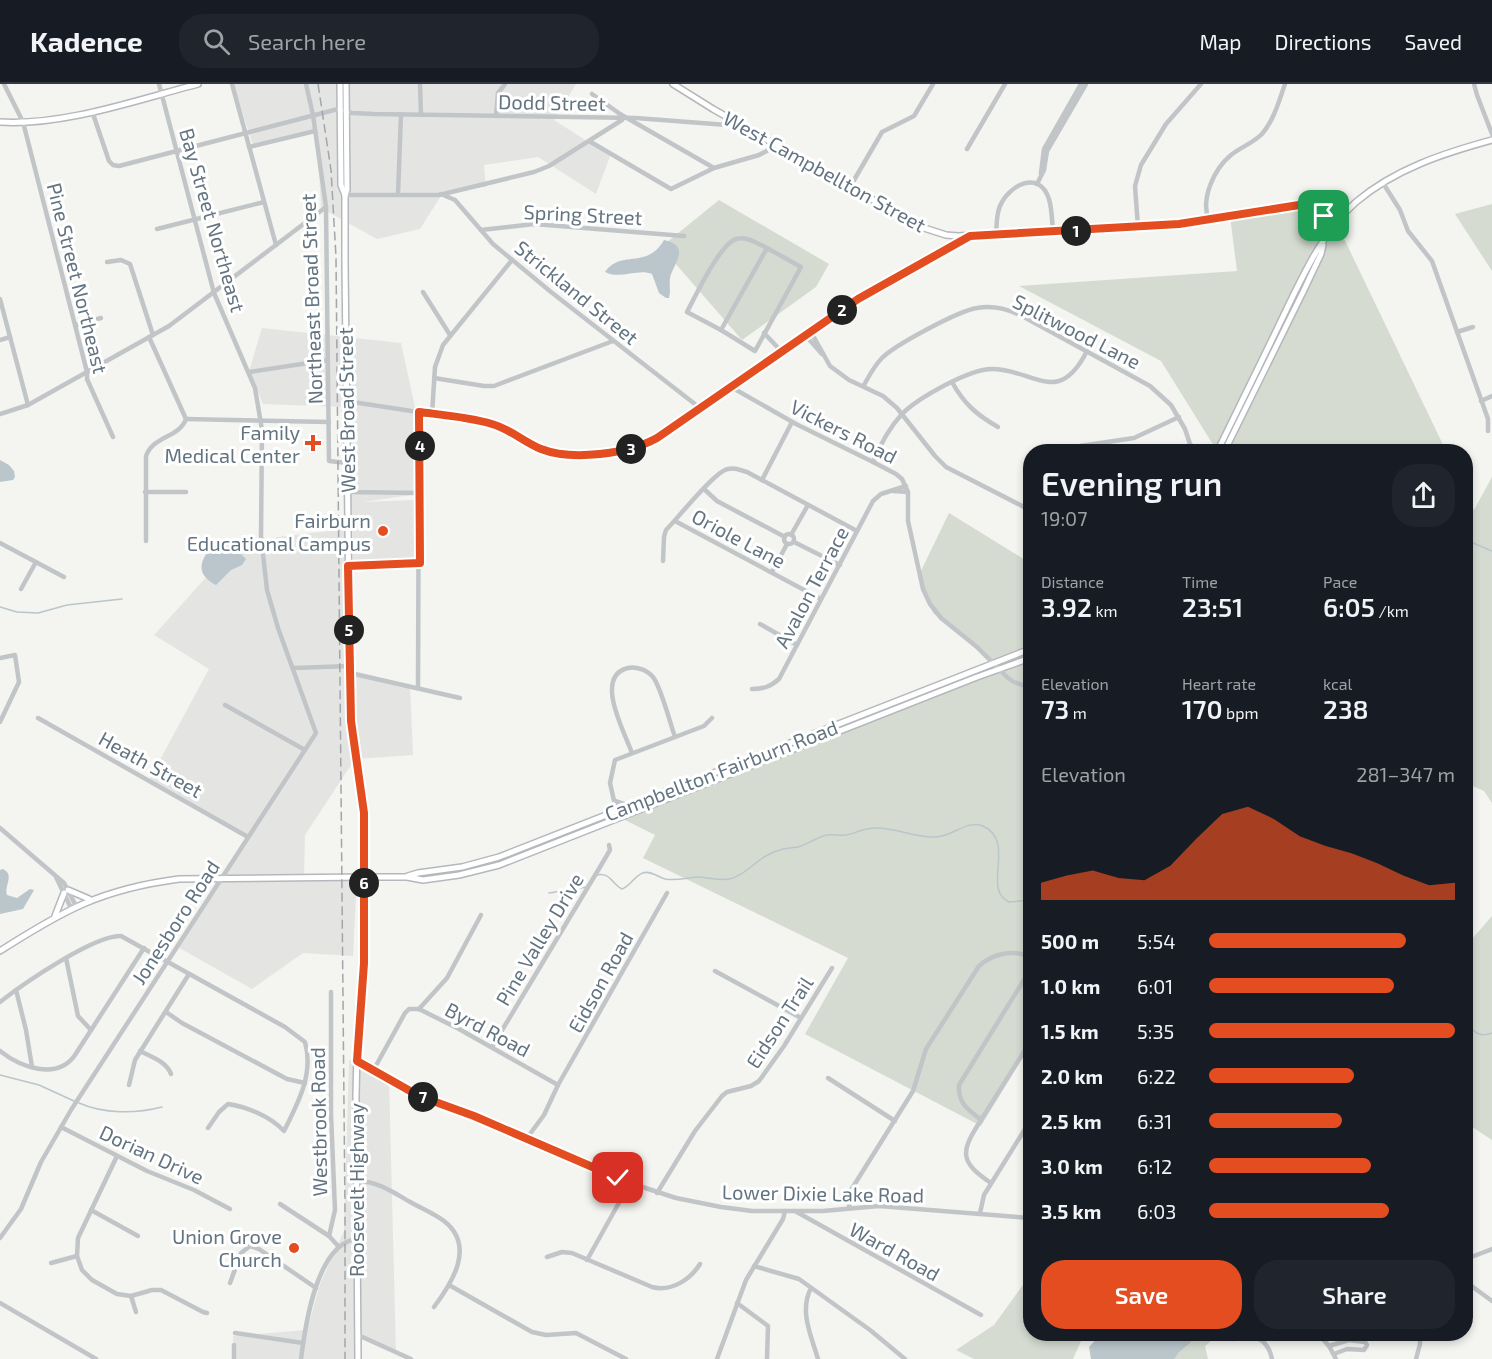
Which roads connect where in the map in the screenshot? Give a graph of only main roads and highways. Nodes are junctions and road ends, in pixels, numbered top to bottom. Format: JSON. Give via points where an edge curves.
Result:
{"nodes":[{"id":1,"x":198,"y":84,"type":"edge"},
{"id":2,"x":340,"y":84,"type":"edge"},
{"id":3,"x":346,"y":84,"type":"edge"},
{"id":4,"x":674,"y":84,"type":"edge"},
{"id":5,"x":344,"y":111,"type":"junction"},
{"id":6,"x":0,"y":122,"type":"edge"},
{"id":7,"x":1492,"y":140,"type":"edge"},
{"id":8,"x":1354,"y":204,"type":"junction"},
{"id":9,"x":1316,"y":208,"type":"junction"},
{"id":10,"x":1337,"y":223,"type":"junction"},
{"id":11,"x":1323,"y":245,"type":"junction"},
{"id":12,"x":1221,"y":444,"type":"edge"},
{"id":13,"x":1228,"y":444,"type":"edge"},
{"id":14,"x":1023,"y":652,"type":"edge"},
{"id":15,"x":1023,"y":660,"type":"edge"},
{"id":16,"x":364,"y":877,"type":"junction"},
{"id":17,"x":407,"y":877,"type":"junction"},
{"id":18,"x":90,"y":899,"type":"junction"},
{"id":19,"x":55,"y":916,"type":"junction"},
{"id":20,"x":0,"y":951,"type":"edge"},
{"id":21,"x":358,"y":1359,"type":"edge"}],
"edges":[{"from":1,"to":6,"type":"main road","via":[[58,119]]},
{"from":2,"to":5,"type":"main road","name":"West Broad Street"},
{"from":3,"to":5,"type":"main road","name":"West Broad Street"},
{"from":4,"to":9,"type":"main road","name":"West Campbellton Street","via":[[921,227],[946,235],[1138,227],[1209,221],[1299,205]]},
{"from":5,"to":16,"type":"main road","name":"West Broad Street","via":[[350,674],[353,747],[364,813]]},
{"from":7,"to":8,"type":"main road","via":[[1436,156],[1383,183]]},
{"from":8,"to":9,"type":"main road","name":"West Campbellton Street","via":[[1337,212]]},
{"from":8,"to":10,"type":"main road"},
{"from":9,"to":10,"type":"main road"},
{"from":9,"to":11,"type":"main road","via":[[1328,225]]},
{"from":10,"to":11,"type":"main road"},
{"from":11,"to":12,"type":"main road","via":[[1309,264]]},
{"from":11,"to":13,"type":"main road"},
{"from":14,"to":17,"type":"main road","name":"Campbellton Fairburn Road","via":[[487,861]]},
{"from":15,"to":17,"type":"main road","name":"Campbellton Fairburn Road","via":[[498,865],[423,880]]},
{"from":16,"to":17,"type":"main road","name":"Campbellton Fairburn Road"},
{"from":16,"to":18,"type":"main road","name":"Campbellton Fairburn Road","via":[[179,879]]},
{"from":16,"to":21,"type":"main road","name":"Roosevelt Highway","via":[[364,963],[357,1061]]},
{"from":18,"to":19,"type":"main road","name":"Campbellton Fairburn Road"},
{"from":18,"to":19,"type":"main road","via":[[66,891]]},
{"from":19,"to":20,"type":"main road","name":"Campbellton Fairburn Road"}]}
